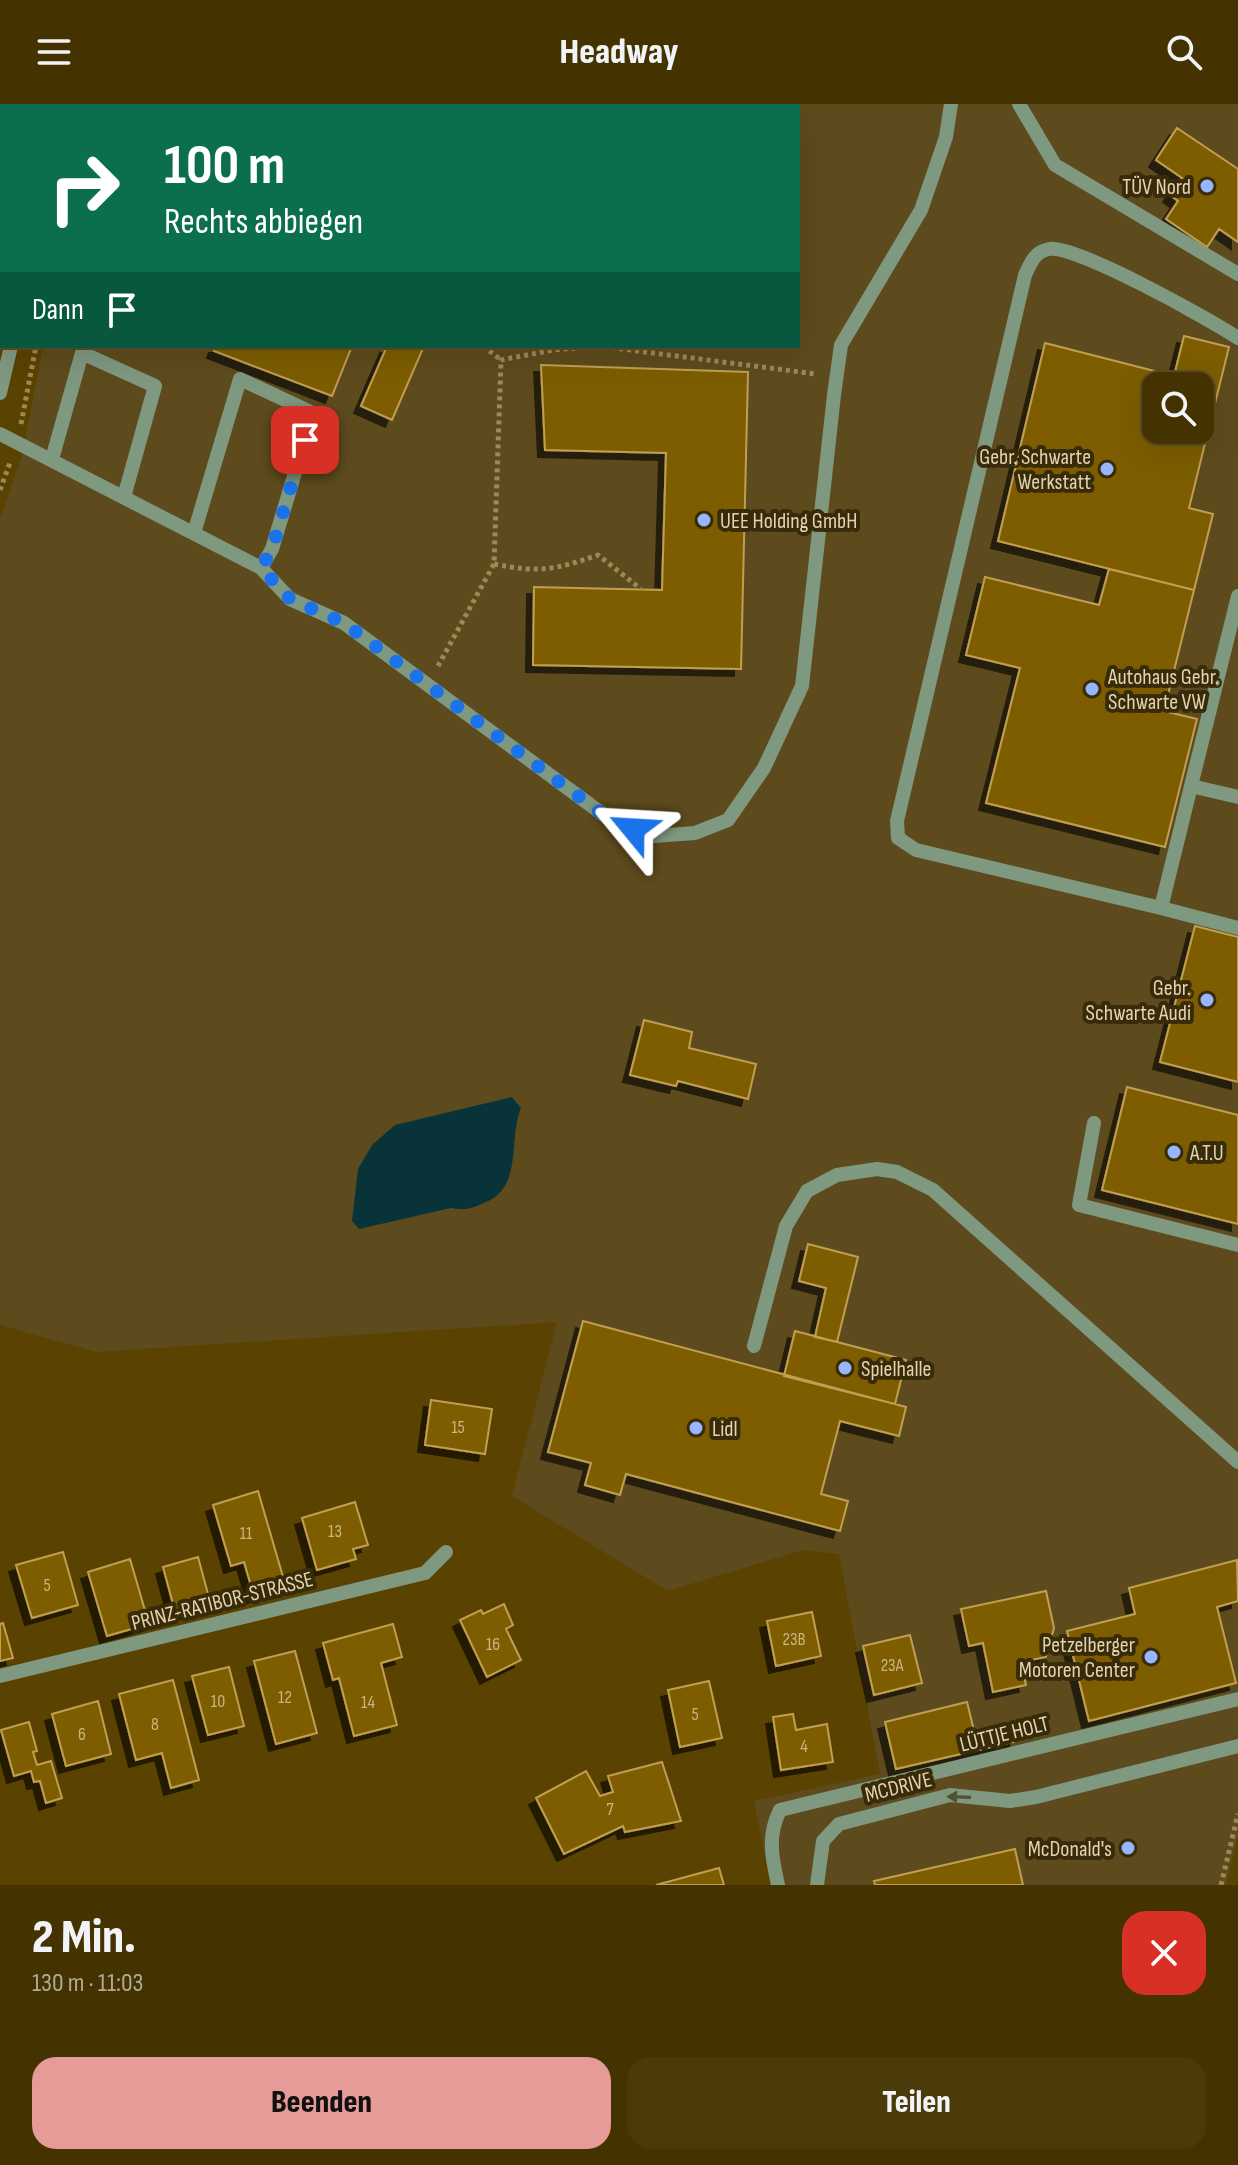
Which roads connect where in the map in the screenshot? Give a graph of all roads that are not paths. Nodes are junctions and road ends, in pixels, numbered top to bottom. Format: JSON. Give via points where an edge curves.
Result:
{"nodes":[{"id":1,"x":951,"y":104,"type":"edge"},
{"id":2,"x":1019,"y":104,"type":"edge"},
{"id":3,"x":1238,"y":274,"type":"edge"},
{"id":4,"x":1238,"y":338,"type":"edge"},
{"id":5,"x":11,"y":348,"type":"edge"},
{"id":6,"x":82,"y":349,"type":"edge"},
{"id":7,"x":0,"y":393,"type":"edge"},
{"id":8,"x":0,"y":434,"type":"edge"},
{"id":9,"x":52,"y":459,"type":"junction"},
{"id":10,"x":124,"y":497,"type":"junction"},
{"id":11,"x":194,"y":533,"type":"junction"},
{"id":12,"x":261,"y":568,"type":"junction"},
{"id":13,"x":1238,"y":596,"type":"edge"},
{"id":14,"x":1191,"y":786,"type":"junction"},
{"id":15,"x":1238,"y":797,"type":"edge"},
{"id":16,"x":1161,"y":908,"type":"junction"},
{"id":17,"x":1238,"y":928,"type":"edge"},
{"id":18,"x":1094,"y":1123,"type":"dead end"},
{"id":19,"x":1238,"y":1245,"type":"edge"},
{"id":20,"x":754,"y":1346,"type":"dead end"},
{"id":21,"x":1238,"y":1462,"type":"edge"},
{"id":22,"x":446,"y":1552,"type":"dead end"},
{"id":23,"x":0,"y":1676,"type":"edge"},
{"id":24,"x":1238,"y":1699,"type":"edge"},
{"id":25,"x":1238,"y":1746,"type":"edge"},
{"id":26,"x":778,"y":1885,"type":"edge"},
{"id":27,"x":817,"y":1885,"type":"edge"}],
"edges":[{"from":1,"to":12,"type":"street","via":[[946,137],[921,210],[841,345],[802,686],[764,768],[728,820],[695,833],[654,836],[612,821],[344,623],[290,599]]},
{"from":2,"to":3,"type":"street","via":[[1055,165]]},
{"from":4,"to":16,"type":"street","via":[[1132,278],[1060,248],[1033,257],[897,821],[898,838],[916,850]]},
{"from":5,"to":7,"type":"street"},
{"from":6,"to":9,"type":"street"},
{"from":6,"to":10,"type":"street","via":[[155,386]]},
{"from":8,"to":9,"type":"street"},
{"from":9,"to":10,"type":"street"},
{"from":10,"to":11,"type":"street"},
{"from":11,"to":12,"type":"street"},
{"from":11,"to":12,"type":"street","via":[[240,379],[313,413],[272,549]]},
{"from":13,"to":14,"type":"street"},
{"from":14,"to":15,"type":"street"},
{"from":14,"to":16,"type":"street"},
{"from":16,"to":17,"type":"street"},
{"from":18,"to":19,"type":"street","via":[[1079,1205]]},
{"from":20,"to":21,"type":"street","via":[[786,1226],[807,1191],[837,1175],[897,1172],[933,1190]]},
{"from":22,"to":23,"type":"street","name":"PRINZ-RATIBOR-STRASSE","via":[[425,1573]]},
{"from":24,"to":26,"type":"street","name":"LÜTTJE HOLT","via":[[780,1810],[771,1839]]},
{"from":25,"to":27,"type":"street","name":"MCDRIVE","one_way":true,"via":[[1036,1797],[1010,1801],[950,1795],[839,1824],[823,1841]]}]}
